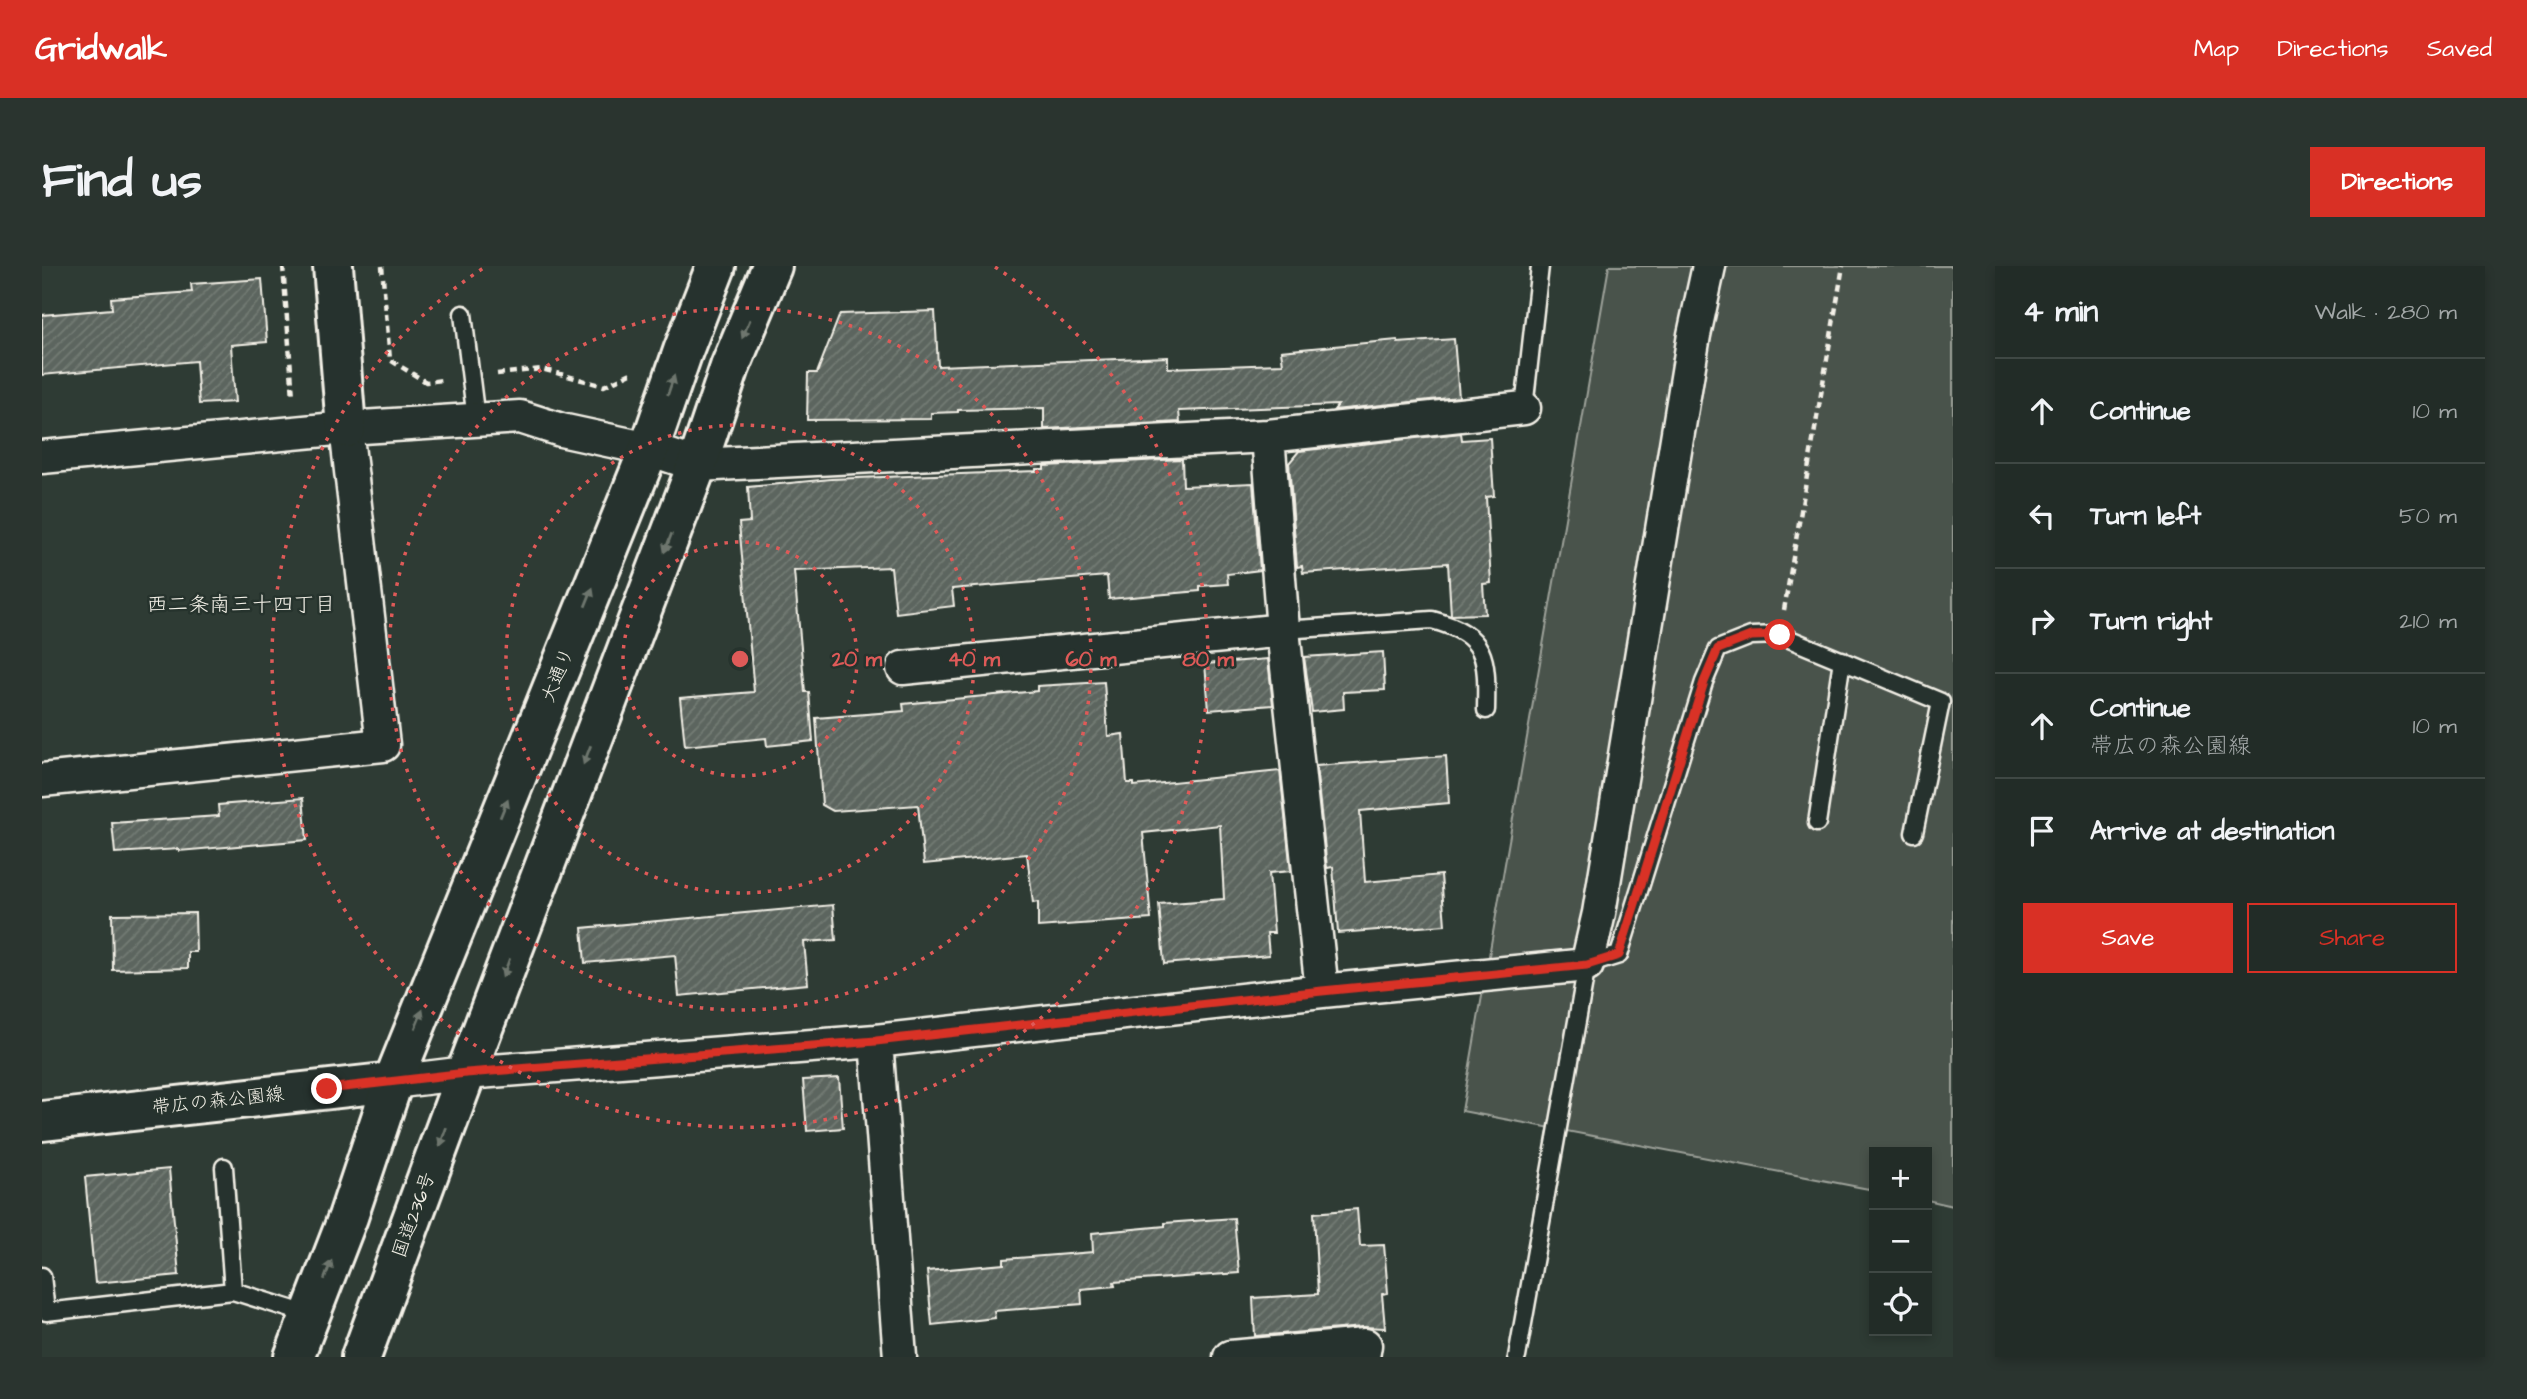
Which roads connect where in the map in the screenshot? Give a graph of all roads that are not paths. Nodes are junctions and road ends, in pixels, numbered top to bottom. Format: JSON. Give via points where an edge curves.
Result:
{"nodes":[{"id":1,"x":333,"y":266,"type":"edge"},
{"id":2,"x":716,"y":266,"type":"edge"},
{"id":3,"x":772,"y":266,"type":"edge"},
{"id":4,"x":1540,"y":266,"type":"edge"},
{"id":5,"x":1709,"y":266,"type":"edge"},
{"id":6,"x":463,"y":314,"type":"dead end"},
{"id":7,"x":1524,"y":408,"type":"joint"},
{"id":8,"x":476,"y":420,"type":"junction"},
{"id":9,"x":346,"y":428,"type":"junction"},
{"id":10,"x":1268,"y":436,"type":"junction"},
{"id":11,"x":649,"y":449,"type":"junction"},
{"id":12,"x":42,"y":457,"type":"edge"},
{"id":13,"x":697,"y":466,"type":"junction"},
{"id":14,"x":1283,"y":631,"type":"junction"},
{"id":15,"x":1842,"y":660,"type":"junction"},
{"id":16,"x":903,"y":667,"type":"dead end"},
{"id":17,"x":1486,"y":710,"type":"dead end"},
{"id":18,"x":42,"y":780,"type":"edge"},
{"id":19,"x":1817,"y":823,"type":"dead end"},
{"id":20,"x":1914,"y":833,"type":"dead end"},
{"id":21,"x":1587,"y":965,"type":"junction"},
{"id":22,"x":1322,"y":991,"type":"junction"},
{"id":23,"x":876,"y":1041,"type":"junction"},
{"id":24,"x":466,"y":1073,"type":"junction"},
{"id":25,"x":393,"y":1082,"type":"junction"},
{"id":26,"x":42,"y":1121,"type":"edge"},
{"id":27,"x":224,"y":1167,"type":"dead end"},
{"id":28,"x":42,"y":1276,"type":"edge"},
{"id":29,"x":233,"y":1291,"type":"junction"},
{"id":30,"x":310,"y":1315,"type":"junction"},
{"id":31,"x":294,"y":1357,"type":"edge"},
{"id":32,"x":361,"y":1357,"type":"edge"},
{"id":33,"x":900,"y":1357,"type":"edge"},
{"id":34,"x":1230,"y":1357,"type":"edge"},
{"id":35,"x":1363,"y":1357,"type":"edge"},
{"id":36,"x":1517,"y":1357,"type":"edge"}],
"edges":[{"from":1,"to":9,"type":"main road"},
{"from":11,"to":2,"type":"main road","name":"大通り","one_way":true},
{"from":3,"to":13,"type":"main road","one_way":true,"via":[[730,367]]},
{"from":4,"to":7,"type":"lane"},
{"from":5,"to":21,"type":"street","via":[[1693,335],[1600,913]]},
{"from":6,"to":8,"type":"lane"},
{"from":7,"to":10,"type":"street"},
{"from":8,"to":9,"type":"street"},
{"from":8,"to":11,"type":"street","via":[[520,417]]},
{"from":9,"to":12,"type":"street"},
{"from":9,"to":18,"type":"street","via":[[383,745]]},
{"from":10,"to":13,"type":"street"},
{"from":10,"to":14,"type":"street"},
{"from":11,"to":13,"type":"street"},
{"from":25,"to":11,"type":"main road","name":"大通り","one_way":true},
{"from":13,"to":24,"type":"main road","one_way":true},
{"from":14,"to":16,"type":"street"},
{"from":14,"to":17,"type":"lane","via":[[1432,620],[1455,626],[1484,654]]},
{"from":14,"to":22,"type":"street"},
{"from":15,"to":19,"type":"lane"},
{"from":15,"to":20,"type":"lane","via":[[1941,702]]},
{"from":15,"to":21,"type":"lane","via":[[1780,635],[1751,636],[1718,649],[1619,955]]},
{"from":21,"to":22,"type":"street"},
{"from":21,"to":36,"type":"lane"},
{"from":22,"to":23,"type":"street"},
{"from":23,"to":24,"type":"street"},
{"from":23,"to":33,"type":"street"},
{"from":24,"to":25,"type":"street"},
{"from":24,"to":32,"type":"main road","name":"国道236号","one_way":true},
{"from":25,"to":26,"type":"main road","name":"帯広の森公園線"},
{"from":30,"to":25,"type":"main road","one_way":true},
{"from":27,"to":29,"type":"lane"},
{"from":28,"to":29,"type":"lane","via":[[46,1312]]},
{"from":29,"to":30,"type":"lane"},
{"from":30,"to":31,"type":"main road"},
{"from":34,"to":35,"type":"street","via":[[1365,1345]]}]}
